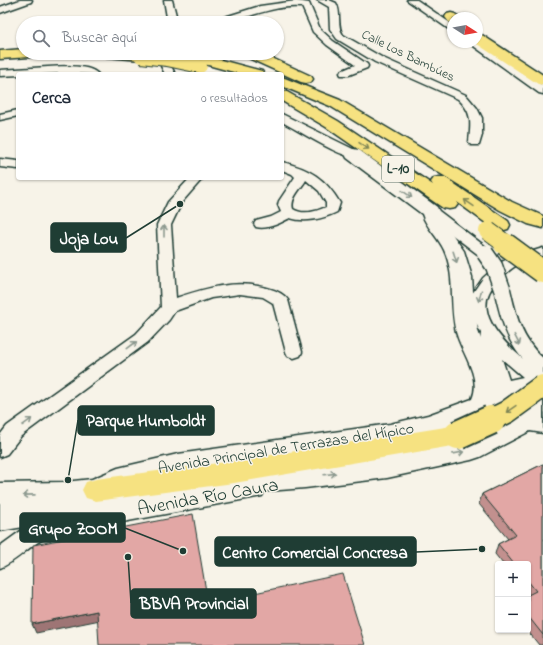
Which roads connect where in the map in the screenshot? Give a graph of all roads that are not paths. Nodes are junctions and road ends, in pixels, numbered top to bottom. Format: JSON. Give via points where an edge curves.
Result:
{"nodes":[{"id":1,"x":28,"y":0,"type":"edge"},
{"id":2,"x":168,"y":0,"type":"edge"},
{"id":3,"x":321,"y":0,"type":"edge"},
{"id":4,"x":411,"y":0,"type":"edge"},
{"id":5,"x":421,"y":0,"type":"edge"},
{"id":6,"x":0,"y":10,"type":"edge"},
{"id":7,"x":171,"y":16,"type":"edge"},
{"id":8,"x":239,"y":16,"type":"edge"},
{"id":9,"x":447,"y":18,"type":"edge"},
{"id":10,"x":447,"y":18,"type":"edge"},
{"id":11,"x":483,"y":36,"type":"edge"},
{"id":12,"x":483,"y":42,"type":"edge"},
{"id":13,"x":16,"y":48,"type":"edge"},
{"id":14,"x":481,"y":48,"type":"edge"},
{"id":15,"x":0,"y":49,"type":"edge"},
{"id":16,"x":16,"y":54,"type":"edge"},
{"id":17,"x":0,"y":55,"type":"edge"},
{"id":18,"x":167,"y":60,"type":"edge"},
{"id":19,"x":170,"y":60,"type":"edge"},
{"id":20,"x":206,"y":60,"type":"edge"},
{"id":21,"x":265,"y":60,"type":"edge"},
{"id":22,"x":16,"y":72,"type":"edge"},
{"id":23,"x":23,"y":72,"type":"edge"},
{"id":24,"x":86,"y":72,"type":"edge"},
{"id":25,"x":169,"y":72,"type":"edge"},
{"id":26,"x":223,"y":72,"type":"edge"},
{"id":27,"x":250,"y":72,"type":"edge"},
{"id":28,"x":0,"y":73,"type":"edge"},
{"id":29,"x":345,"y":74,"type":"dead end"},
{"id":30,"x":543,"y":76,"type":"edge"},
{"id":31,"x":543,"y":81,"type":"edge"},
{"id":32,"x":286,"y":84,"type":"edge"},
{"id":33,"x":543,"y":92,"type":"edge"},
{"id":34,"x":284,"y":96,"type":"edge"},
{"id":35,"x":337,"y":107,"type":"junction"},
{"id":36,"x":308,"y":109,"type":"junction"},
{"id":37,"x":16,"y":113,"type":"edge"},
{"id":38,"x":0,"y":117,"type":"edge"},
{"id":39,"x":284,"y":118,"type":"edge"},
{"id":40,"x":474,"y":142,"type":"dead end"},
{"id":41,"x":353,"y":154,"type":"junction"},
{"id":42,"x":0,"y":163,"type":"edge"},
{"id":43,"x":16,"y":165,"type":"edge"},
{"id":44,"x":284,"y":167,"type":"edge"},
{"id":45,"x":298,"y":173,"type":"junction"},
{"id":46,"x":195,"y":180,"type":"edge"},
{"id":47,"x":430,"y":211,"type":"junction"},
{"id":48,"x":290,"y":213,"type":"junction"},
{"id":49,"x":543,"y":222,"type":"edge"},
{"id":50,"x":261,"y":224,"type":"dead end"},
{"id":51,"x":543,"y":252,"type":"edge"},
{"id":52,"x":543,"y":256,"type":"edge"},
{"id":53,"x":543,"y":272,"type":"edge"},
{"id":54,"x":169,"y":307,"type":"junction"},
{"id":55,"x":488,"y":330,"type":"junction"},
{"id":56,"x":294,"y":352,"type":"dead end"},
{"id":57,"x":543,"y":368,"type":"edge"},
{"id":58,"x":543,"y":382,"type":"edge"},
{"id":59,"x":502,"y":392,"type":"junction"},
{"id":60,"x":541,"y":406,"type":"edge"},
{"id":61,"x":456,"y":426,"type":"junction"},
{"id":62,"x":0,"y":449,"type":"edge"},
{"id":63,"x":305,"y":477,"type":"junction"},
{"id":64,"x":96,"y":490,"type":"joint"},
{"id":65,"x":0,"y":495,"type":"edge"},
{"id":66,"x":0,"y":519,"type":"edge"},
{"id":67,"x":0,"y":558,"type":"edge"}],
"edges":[{"from":1,"to":6,"type":"street"},
{"from":2,"to":7,"type":"street"},
{"from":3,"to":40,"type":"street","name":"Calle Los Bambúes","via":[[333,5],[334,26],[340,37],[379,60],[462,97],[471,104],[476,112],[477,122]]},
{"from":4,"to":9,"type":"street"},
{"from":5,"to":10,"type":"street"},
{"from":8,"to":29,"type":"street","via":[[280,4],[293,2],[306,5],[316,30],[363,66]]},
{"from":11,"to":30,"type":"street"},
{"from":12,"to":31,"type":"highway"},
{"from":13,"to":15,"type":"highway"},
{"from":14,"to":33,"type":"street"},
{"from":16,"to":17,"type":"highway"},
{"from":18,"to":25,"type":"street","via":[[166,66]]},
{"from":19,"to":26,"type":"highway","bridge":true},
{"from":20,"to":27,"type":"highway"},
{"from":21,"to":35,"type":"highway","via":[[308,80]]},
{"from":22,"to":28,"type":"street"},
{"from":23,"to":24,"type":"street"},
{"from":32,"to":35,"type":"highway","number":"L-10"},
{"from":34,"to":36,"type":"highway","number":"L-10"},
{"from":35,"to":49,"type":"highway","via":[[506,206]]},
{"from":52,"to":35,"type":"highway","number":"L-10","one_way":true},
{"from":36,"to":41,"type":"highway","via":[[313,120]]},
{"from":36,"to":53,"type":"highway","number":"L-10","one_way":true,"bridge":true,"via":[[488,231]]},
{"from":37,"to":38,"type":"street"},
{"from":39,"to":41,"type":"street"},
{"from":41,"to":47,"type":"main road","one_way":true},
{"from":42,"to":43,"type":"street"},
{"from":44,"to":45,"type":"street"},
{"from":45,"to":48,"type":"street","via":[[301,177],[299,183],[285,204]]},
{"from":45,"to":48,"type":"street","via":[[313,178],[320,184],[333,203],[332,209],[326,213],[306,216]]},
{"from":54,"to":46,"type":"street","one_way":true,"via":[[164,225],[177,197]]},
{"from":47,"to":57,"type":"street","one_way":true,"bridge":true,"via":[[485,253],[494,266],[515,337]]},
{"from":47,"to":61,"type":"main road","one_way":true,"via":[[434,222],[454,251],[462,278],[463,306],[468,331],[487,377],[487,392],[481,405]]},
{"from":48,"to":50,"type":"street"},
{"from":51,"to":55,"type":"street","one_way":true,"via":[[502,268],[481,290],[478,302],[480,318]]},
{"from":54,"to":56,"type":"street","via":[[185,300],[243,288],[273,294],[280,300]]},
{"from":62,"to":54,"type":"street","one_way":true,"via":[[14,431],[142,338]]},
{"from":55,"to":58,"type":"street","via":[[501,348]]},
{"from":55,"to":59,"type":"street","via":[[488,343],[499,373]]},
{"from":59,"to":60,"type":"street","via":[[520,382],[536,386]]},
{"from":59,"to":61,"type":"street","via":[[483,410]]},
{"from":60,"to":61,"type":"highway","one_way":true,"bridge":true},
{"from":63,"to":60,"type":"main road","name":"Avenida Principal de Terrazas del Hípico","one_way":true,"via":[[387,467],[471,450]]},
{"from":61,"to":64,"type":"highway","via":[[234,472]]},
{"from":63,"to":66,"type":"main road","name":"Avenida Principal de Terrazas del Hípico","via":[[206,485]]},
{"from":63,"to":67,"type":"street","name":"Avenida Río Caura","via":[[288,484],[53,526],[36,531]]},
{"from":64,"to":65,"type":"main road","one_way":true,"via":[[64,494]]}]}
